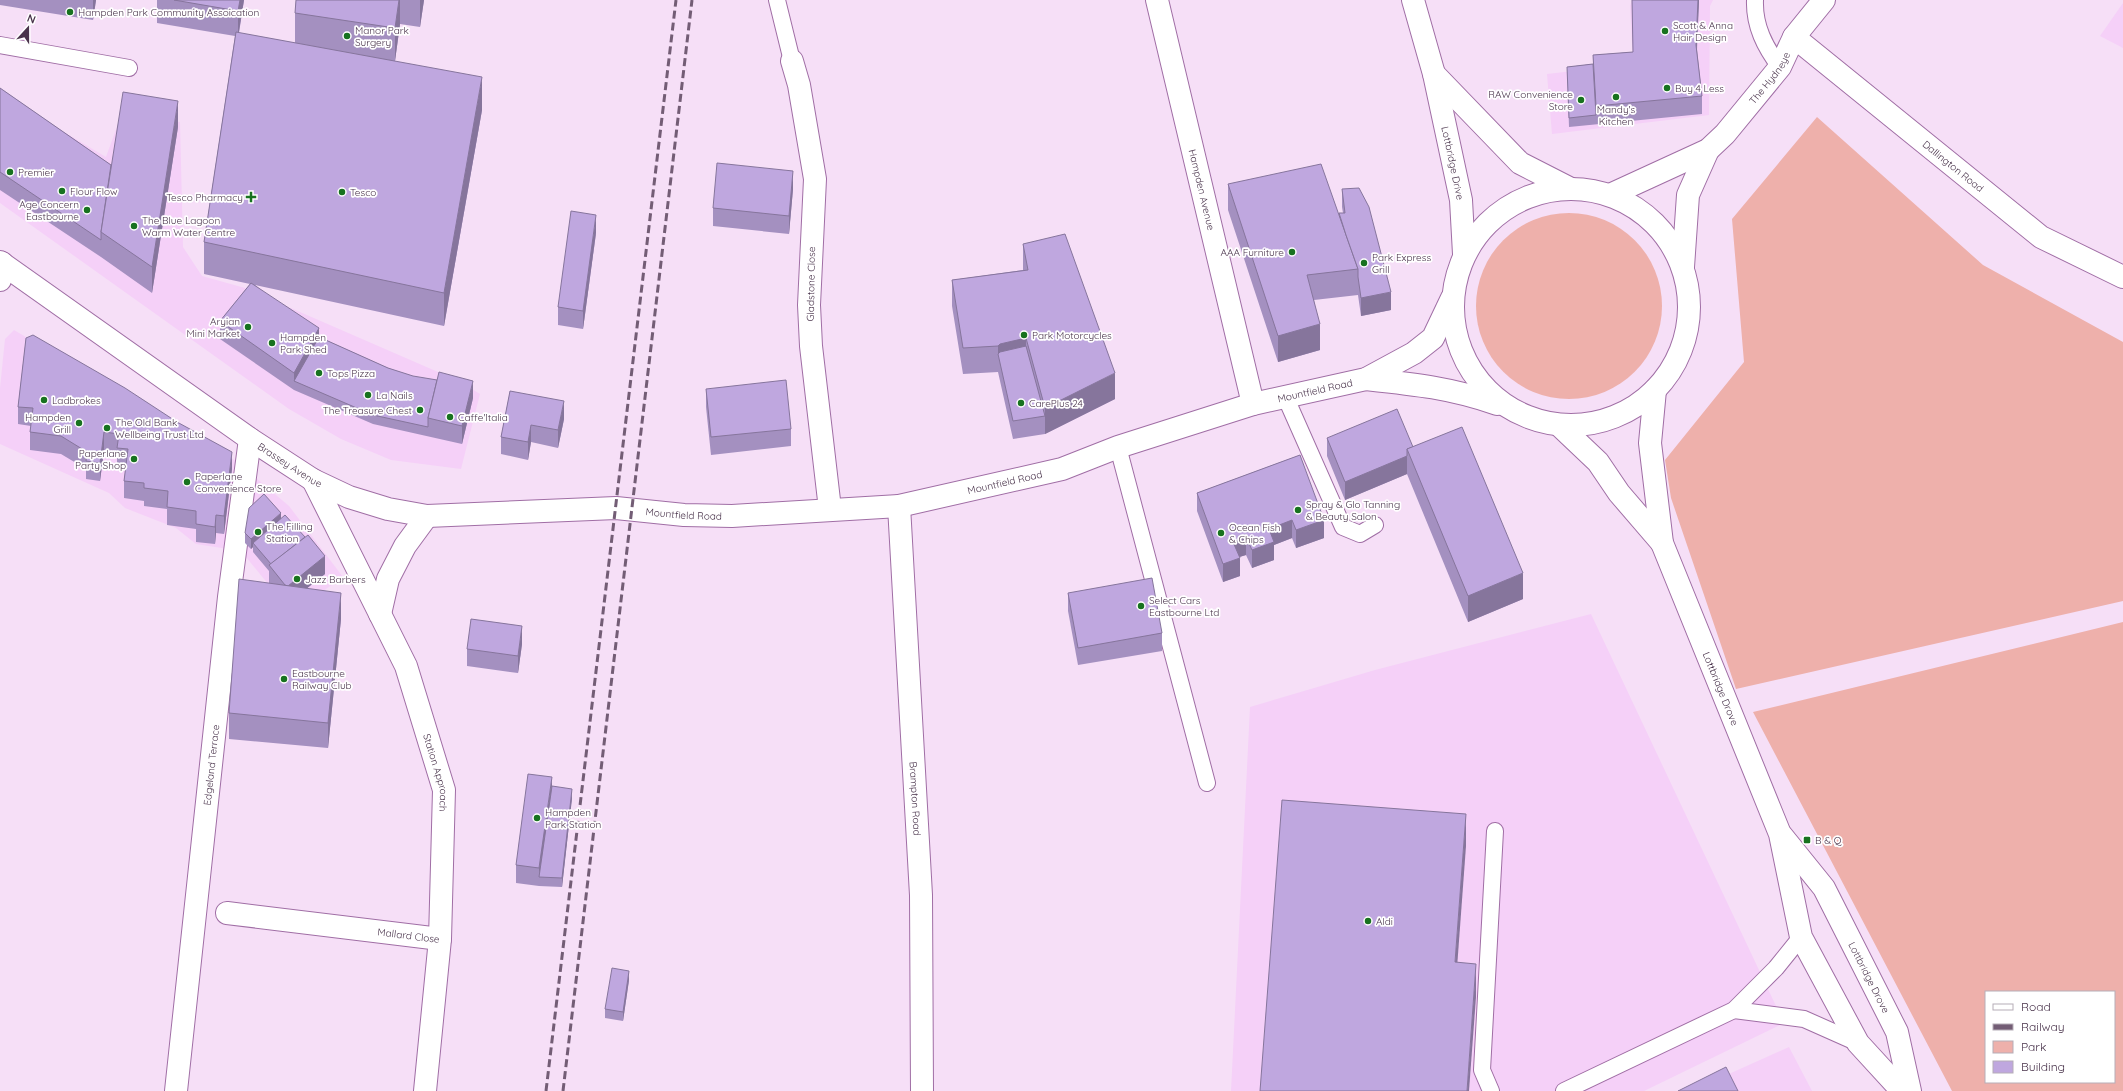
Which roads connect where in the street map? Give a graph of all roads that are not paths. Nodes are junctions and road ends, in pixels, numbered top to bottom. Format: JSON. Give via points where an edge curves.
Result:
{"nodes":[{"id":1,"x":777,"y":0,"type":"edge"},
{"id":2,"x":1157,"y":0,"type":"edge"},
{"id":3,"x":1413,"y":0,"type":"edge"},
{"id":4,"x":1755,"y":0,"type":"edge"},
{"id":5,"x":1824,"y":0,"type":"edge"},
{"id":6,"x":1794,"y":37,"type":"junction"},
{"id":7,"x":0,"y":45,"type":"edge"},
{"id":8,"x":792,"y":60,"type":"joint"},
{"id":9,"x":1780,"y":67,"type":"junction"},
{"id":10,"x":129,"y":68,"type":"dead end"},
{"id":11,"x":1434,"y":74,"type":"junction"},
{"id":12,"x":1708,"y":150,"type":"junction"},
{"id":13,"x":1569,"y":188,"type":"junction"},
{"id":14,"x":1610,"y":195,"type":"junction"},
{"id":15,"x":1464,"y":254,"type":"junction"},
{"id":16,"x":1682,"y":267,"type":"junction"},
{"id":17,"x":1,"y":268,"type":"edge"},
{"id":18,"x":2123,"y":277,"type":"edge"},
{"id":19,"x":1452,"y":298,"type":"junction"},
{"id":20,"x":1366,"y":379,"type":"junction"},
{"id":21,"x":1655,"y":390,"type":"junction"},
{"id":22,"x":1285,"y":396,"type":"junction"},
{"id":23,"x":1253,"y":404,"type":"junction"},
{"id":24,"x":1510,"y":409,"type":"junction"},
{"id":25,"x":1559,"y":425,"type":"junction"},
{"id":26,"x":250,"y":439,"type":"junction"},
{"id":27,"x":1118,"y":447,"type":"junction"},
{"id":28,"x":313,"y":480,"type":"junction"},
{"id":29,"x":899,"y":506,"type":"junction"},
{"id":30,"x":830,"y":509,"type":"junction"},
{"id":31,"x":632,"y":510,"type":"joint"},
{"id":32,"x":427,"y":516,"type":"junction"},
{"id":33,"x":1375,"y":525,"type":"dead end"},
{"id":34,"x":1662,"y":543,"type":"junction"},
{"id":35,"x":380,"y":614,"type":"junction"},
{"id":36,"x":1207,"y":783,"type":"dead end"},
{"id":37,"x":1495,"y":832,"type":"dead end"},
{"id":38,"x":1780,"y":834,"type":"junction"},
{"id":39,"x":227,"y":913,"type":"dead end"},
{"id":40,"x":1801,"y":937,"type":"junction"},
{"id":41,"x":440,"y":939,"type":"junction"},
{"id":42,"x":1734,"y":1010,"type":"junction"},
{"id":43,"x":1858,"y":1043,"type":"junction"},
{"id":44,"x":176,"y":1091,"type":"edge"},
{"id":45,"x":425,"y":1091,"type":"edge"},
{"id":46,"x":922,"y":1091,"type":"edge"},
{"id":47,"x":1491,"y":1091,"type":"edge"},
{"id":48,"x":1564,"y":1091,"type":"edge"},
{"id":49,"x":1902,"y":1091,"type":"edge"},
{"id":50,"x":1910,"y":1091,"type":"edge"}],
"edges":[{"from":1,"to":8,"type":"lane"},
{"from":2,"to":23,"type":"street","name":"Hampden Avenue"},
{"from":3,"to":11,"type":"street","name":"Lottbridge Drive"},
{"from":4,"to":9,"type":"lane","via":[[1758,27],[1767,50]]},
{"from":5,"to":6,"type":"street","name":"The Hydneye"},
{"from":6,"to":9,"type":"street","name":"The Hydneye"},
{"from":6,"to":18,"type":"street","name":"Dallington Road","via":[[2041,237]]},
{"from":7,"to":10,"type":"lane"},
{"from":8,"to":30,"type":"street","name":"Gladstone Close","via":[[799,85],[815,179],[810,312],[812,354]]},
{"from":9,"to":12,"type":"street","name":"The Hydneye","via":[[1725,134]]},
{"from":11,"to":13,"type":"street","name":"Lottbridge Drive","via":[[1520,162]]},
{"from":11,"to":15,"type":"street","name":"Lottbridge Drive","via":[[1461,200]]},
{"from":12,"to":14,"type":"street","name":"The Hydneye"},
{"from":12,"to":16,"type":"street","name":"The Hydneye","via":[[1688,195]]},
{"from":13,"to":14,"type":"street"},
{"from":13,"to":15,"type":"street","via":[[1537,192],[1507,206],[1482,227]]},
{"from":14,"to":16,"type":"street","via":[[1641,211],[1666,236]]},
{"from":15,"to":19,"type":"street"},
{"from":16,"to":21,"type":"street","via":[[1689,299],[1687,332],[1675,363]]},
{"from":17,"to":26,"type":"street","name":"Brassey Avenue"},
{"from":19,"to":20,"type":"street","name":"Mountfield Road","via":[[1433,338],[1414,353]]},
{"from":19,"to":24,"type":"street","via":[[1454,331],[1465,361],[1484,388]]},
{"from":20,"to":22,"type":"street","name":"Mountfield Road"},
{"from":20,"to":24,"type":"street","name":"Mountfield Road","via":[[1466,393]]},
{"from":21,"to":25,"type":"street","via":[[1635,406],[1611,418],[1586,424]]},
{"from":21,"to":34,"type":"street","name":"Lottbridge Drove","via":[[1650,443]]},
{"from":22,"to":23,"type":"street","name":"Mountfield Road"},
{"from":22,"to":33,"type":"lane","via":[[1343,527],[1360,534]]},
{"from":23,"to":27,"type":"street","name":"Mountfield Road"},
{"from":24,"to":25,"type":"street","via":[[1533,419]]},
{"from":25,"to":34,"type":"street","name":"Lottbridge Drove","via":[[1598,462],[1619,493]]},
{"from":26,"to":28,"type":"street","name":"Brassey Avenue"},
{"from":26,"to":44,"type":"street","name":"Edgeland Terrace","via":[[228,597]]},
{"from":27,"to":29,"type":"street","name":"Mountfield Road","via":[[1062,469]]},
{"from":27,"to":36,"type":"lane"},
{"from":28,"to":32,"type":"street","name":"Brassey Avenue","via":[[349,497],[388,509]]},
{"from":28,"to":35,"type":"street","name":"Station Approach"},
{"from":29,"to":30,"type":"street","name":"Mountfield Road"},
{"from":29,"to":46,"type":"street","name":"Brampton Road","via":[[921,895]]},
{"from":30,"to":31,"type":"street","name":"Mountfield Road","via":[[732,516]]},
{"from":31,"to":32,"type":"street","name":"Brassey Avenue","via":[[616,508]]},
{"from":32,"to":35,"type":"street","via":[[405,546],[388,579]]},
{"from":34,"to":38,"type":"street","name":"Lottbridge Drove"},
{"from":35,"to":41,"type":"street","name":"Station Approach","via":[[406,666],[444,790]]},
{"from":37,"to":47,"type":"lane","via":[[1482,1070]]},
{"from":38,"to":40,"type":"street","name":"Lottbridge Drove"},
{"from":38,"to":50,"type":"street","name":"Lottbridge Drove","via":[[1824,888],[1897,1032]]},
{"from":39,"to":41,"type":"street","name":"Mallard Close"},
{"from":40,"to":42,"type":"lane","via":[[1776,968]]},
{"from":40,"to":43,"type":"street","name":"Lottbridge Drove"},
{"from":41,"to":45,"type":"street","name":"Mallard Close"},
{"from":42,"to":43,"type":"lane","via":[[1804,1019]]},
{"from":42,"to":48,"type":"lane"},
{"from":43,"to":49,"type":"street","name":"Lottbridge Drove"}]}
